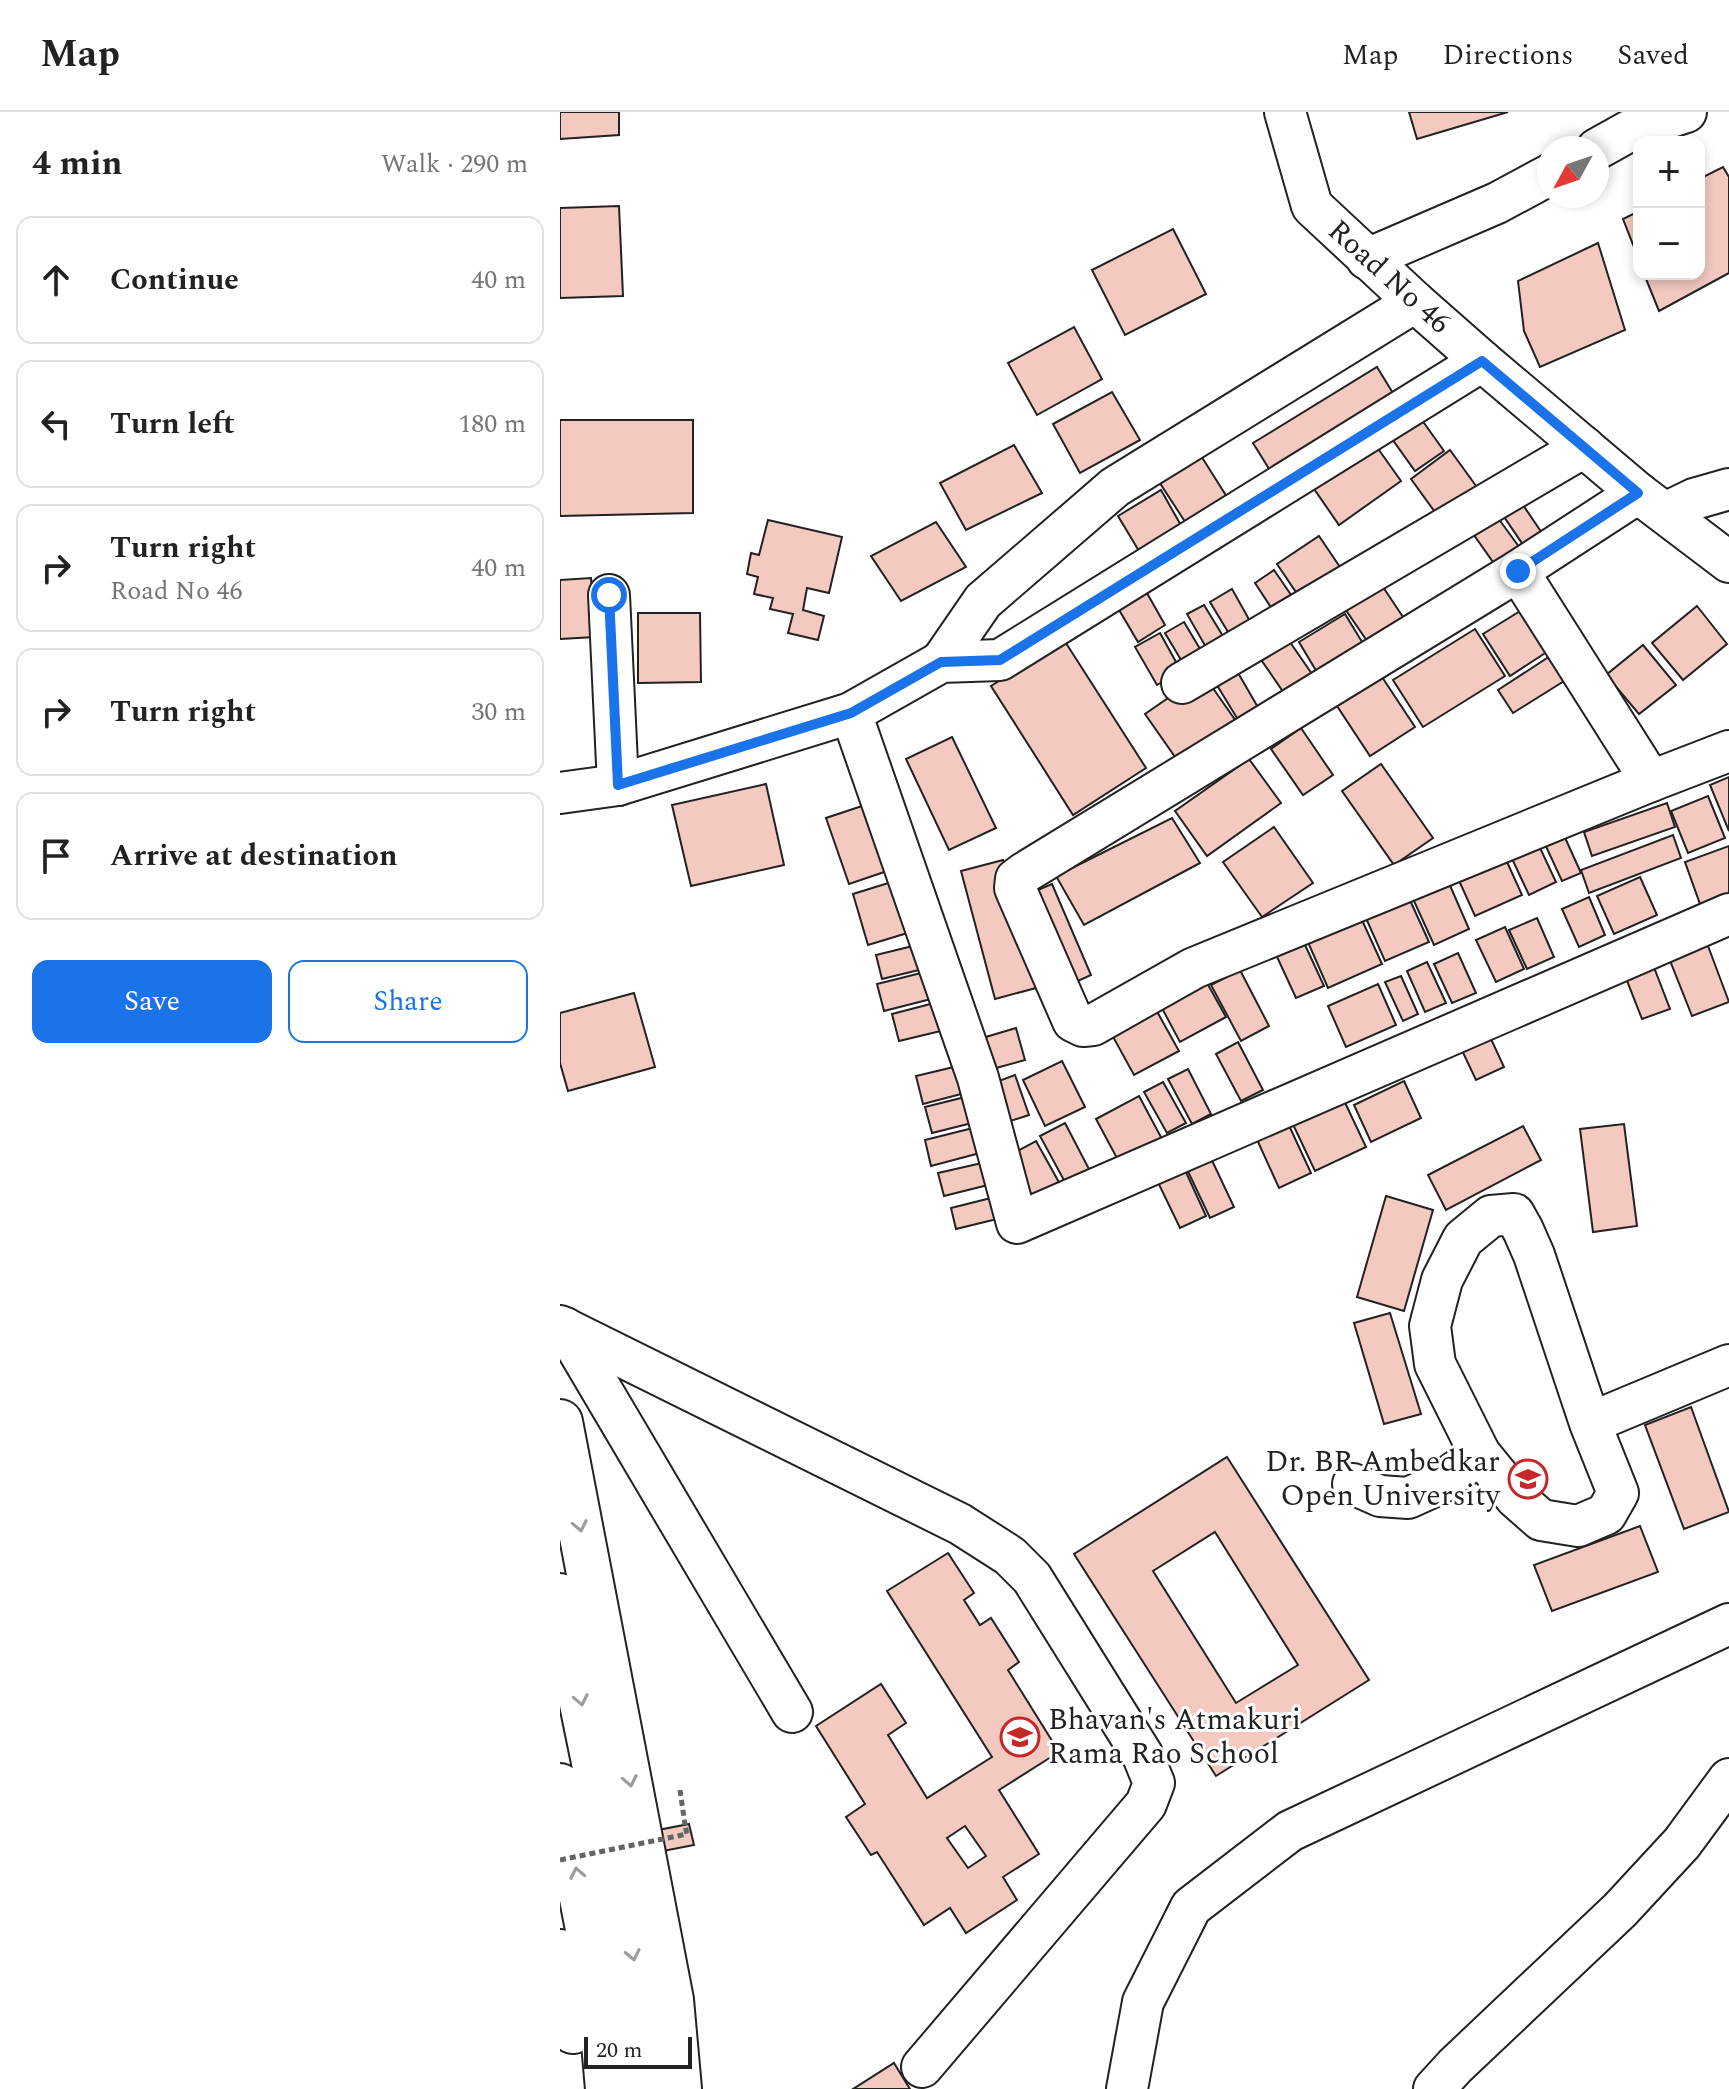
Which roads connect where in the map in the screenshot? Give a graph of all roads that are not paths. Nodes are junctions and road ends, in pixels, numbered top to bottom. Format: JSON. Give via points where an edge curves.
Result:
{"nodes":[{"id":1,"x":1285,"y":112,"type":"edge"},
{"id":2,"x":1686,"y":112,"type":"edge"},
{"id":3,"x":1609,"y":142,"type":"edge"},
{"id":4,"x":1537,"y":181,"type":"edge"},
{"id":5,"x":1367,"y":259,"type":"junction"},
{"id":6,"x":1415,"y":302,"type":"junction"},
{"id":7,"x":1482,"y":361,"type":"junction"},
{"id":8,"x":1584,"y":447,"type":"junction"},
{"id":9,"x":1729,"y":489,"type":"edge"},
{"id":10,"x":1651,"y":503,"type":"junction"},
{"id":11,"x":1729,"y":562,"type":"edge"},
{"id":12,"x":1518,"y":571,"type":"junction"},
{"id":13,"x":609,"y":595,"type":"dead end"},
{"id":14,"x":941,"y":662,"type":"junction"},
{"id":15,"x":1182,"y":683,"type":"dead end"},
{"id":16,"x":851,"y":713,"type":"junction"},
{"id":17,"x":1729,"y":751,"type":"edge"},
{"id":18,"x":1651,"y":781,"type":"junction"},
{"id":19,"x":618,"y":785,"type":"junction"},
{"id":20,"x":560,"y":793,"type":"edge"},
{"id":21,"x":1729,"y":914,"type":"edge"},
{"id":22,"x":562,"y":1327,"type":"edge"},
{"id":23,"x":1729,"y":1365,"type":"edge"},
{"id":24,"x":560,"y":1422,"type":"edge"},
{"id":25,"x":1590,"y":1423,"type":"junction"},
{"id":26,"x":1480,"y":1454,"type":"junction"},
{"id":27,"x":1353,"y":1484,"type":"dead end"},
{"id":28,"x":560,"y":1596,"type":"edge"},
{"id":29,"x":1729,"y":1624,"type":"edge"},
{"id":30,"x":792,"y":1712,"type":"dead end"},
{"id":31,"x":1729,"y":1779,"type":"edge"},
{"id":32,"x":560,"y":1786,"type":"edge"},
{"id":33,"x":560,"y":1952,"type":"edge"},
{"id":34,"x":922,"y":2067,"type":"dead end"},
{"id":35,"x":579,"y":2089,"type":"edge"},
{"id":36,"x":608,"y":2089,"type":"edge"},
{"id":37,"x":645,"y":2089,"type":"edge"},
{"id":38,"x":679,"y":2089,"type":"edge"},
{"id":39,"x":1127,"y":2089,"type":"edge"},
{"id":40,"x":1434,"y":2089,"type":"edge"}],
"edges":[{"from":1,"to":5,"type":"street","name":"Road No 46","via":[[1312,206]]},
{"from":2,"to":3,"type":"street"},
{"from":4,"to":5,"type":"street"},
{"from":5,"to":6,"type":"street","name":"Road No 46"},
{"from":6,"to":7,"type":"street","name":"Road No 46"},
{"from":6,"to":14,"type":"street","via":[[1115,487],[983,601]]},
{"from":7,"to":8,"type":"street","name":"Road No 46"},
{"from":7,"to":14,"type":"street","via":[[1000,660]]},
{"from":8,"to":10,"type":"street","name":"Road No 46"},
{"from":8,"to":15,"type":"street"},
{"from":9,"to":10,"type":"street"},
{"from":10,"to":11,"type":"street","name":"Road No 46"},
{"from":10,"to":12,"type":"street"},
{"from":12,"to":18,"type":"street"},
{"from":12,"to":18,"type":"street","via":[[1016,879],[1015,888],[1073,1021],[1093,1025],[1194,968]]},
{"from":13,"to":19,"type":"street"},
{"from":14,"to":16,"type":"street"},
{"from":16,"to":19,"type":"street"},
{"from":16,"to":21,"type":"street","via":[[978,1078],[1017,1223]]},
{"from":17,"to":18,"type":"street"},
{"from":19,"to":20,"type":"street"},
{"from":22,"to":30,"type":"street"},
{"from":22,"to":34,"type":"street","via":[[960,1524],[1010,1556],[1032,1578],[1143,1756],[1154,1783],[1146,1804]]},
{"from":23,"to":25,"type":"street"},
{"from":24,"to":38,"type":"main road","one_way":true,"via":[[671,2000]]},
{"from":25,"to":26,"type":"street","via":[[1618,1493],[1606,1514],[1578,1526],[1541,1520]]},
{"from":25,"to":26,"type":"street","via":[[1523,1230],[1514,1214],[1491,1216],[1463,1239],[1442,1280],[1430,1326],[1435,1364]]},
{"from":26,"to":27,"type":"street","via":[[1439,1484],[1408,1498],[1380,1496]]},
{"from":28,"to":37,"type":"main road","one_way":true,"via":[[637,1972]]},
{"from":29,"to":39,"type":"street","via":[[1290,1831],[1191,1907],[1143,2002]]},
{"from":31,"to":40,"type":"street","via":[[1682,1843],[1620,1910]]},
{"from":36,"to":32,"type":"main road","one_way":true,"via":[[599,1985]]},
{"from":33,"to":35,"type":"main road"}]}
